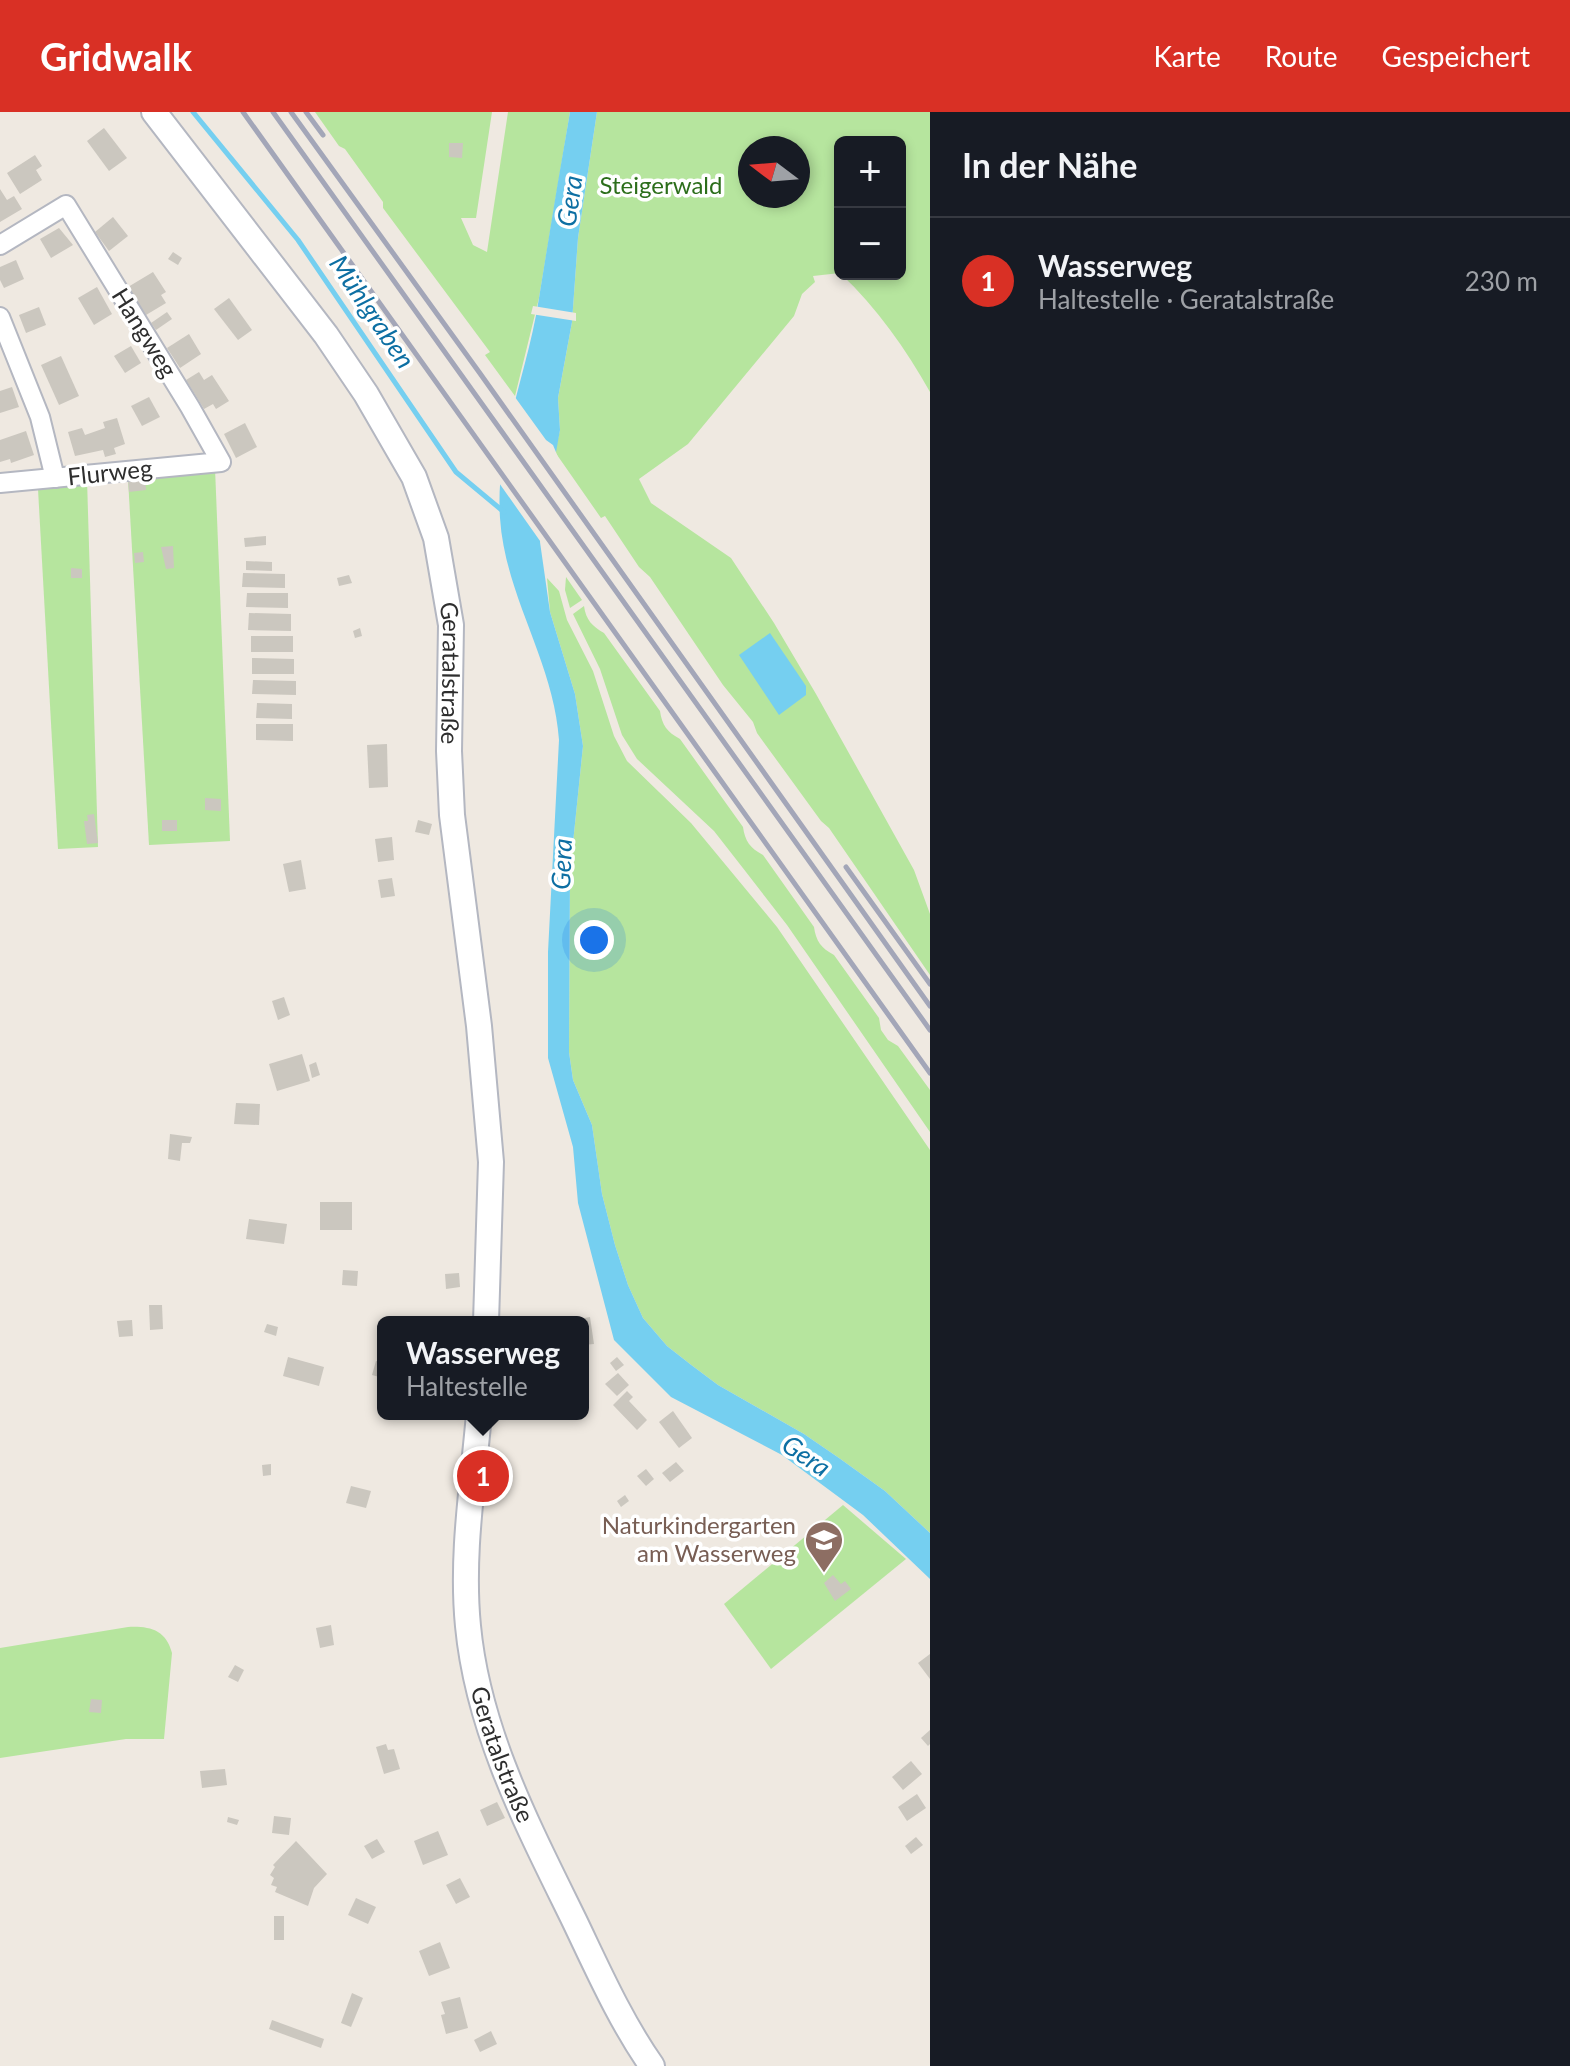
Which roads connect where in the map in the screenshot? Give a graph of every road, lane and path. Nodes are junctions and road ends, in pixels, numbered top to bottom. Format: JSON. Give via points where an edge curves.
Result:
{"nodes":[{"id":1,"x":154,"y":112,"type":"edge"},
{"id":2,"x":0,"y":245,"type":"edge"},
{"id":3,"x":0,"y":317,"type":"edge"},
{"id":4,"x":221,"y":462,"type":"joint"},
{"id":5,"x":55,"y":478,"type":"junction"},
{"id":6,"x":0,"y":483,"type":"edge"},
{"id":7,"x":486,"y":1316,"type":"edge"},
{"id":8,"x":478,"y":1420,"type":"edge"},
{"id":9,"x":652,"y":2066,"type":"edge"}],
"edges":[{"from":1,"to":7,"type":"street","name":"Geratalstraße","via":[[366,394],[414,477],[436,538],[451,625],[452,815],[491,1162]]},
{"from":2,"to":4,"type":"street","name":"Hangweg","via":[[66,205]]},
{"from":3,"to":5,"type":"street","via":[[40,417]]},
{"from":4,"to":5,"type":"street","name":"Flurweg"},
{"from":5,"to":6,"type":"street","name":"Flurweg"},
{"from":8,"to":9,"type":"street","name":"Geratalstraße","via":[[466,1592],[473,1661],[490,1731],[514,1795],[609,1993]]}]}
